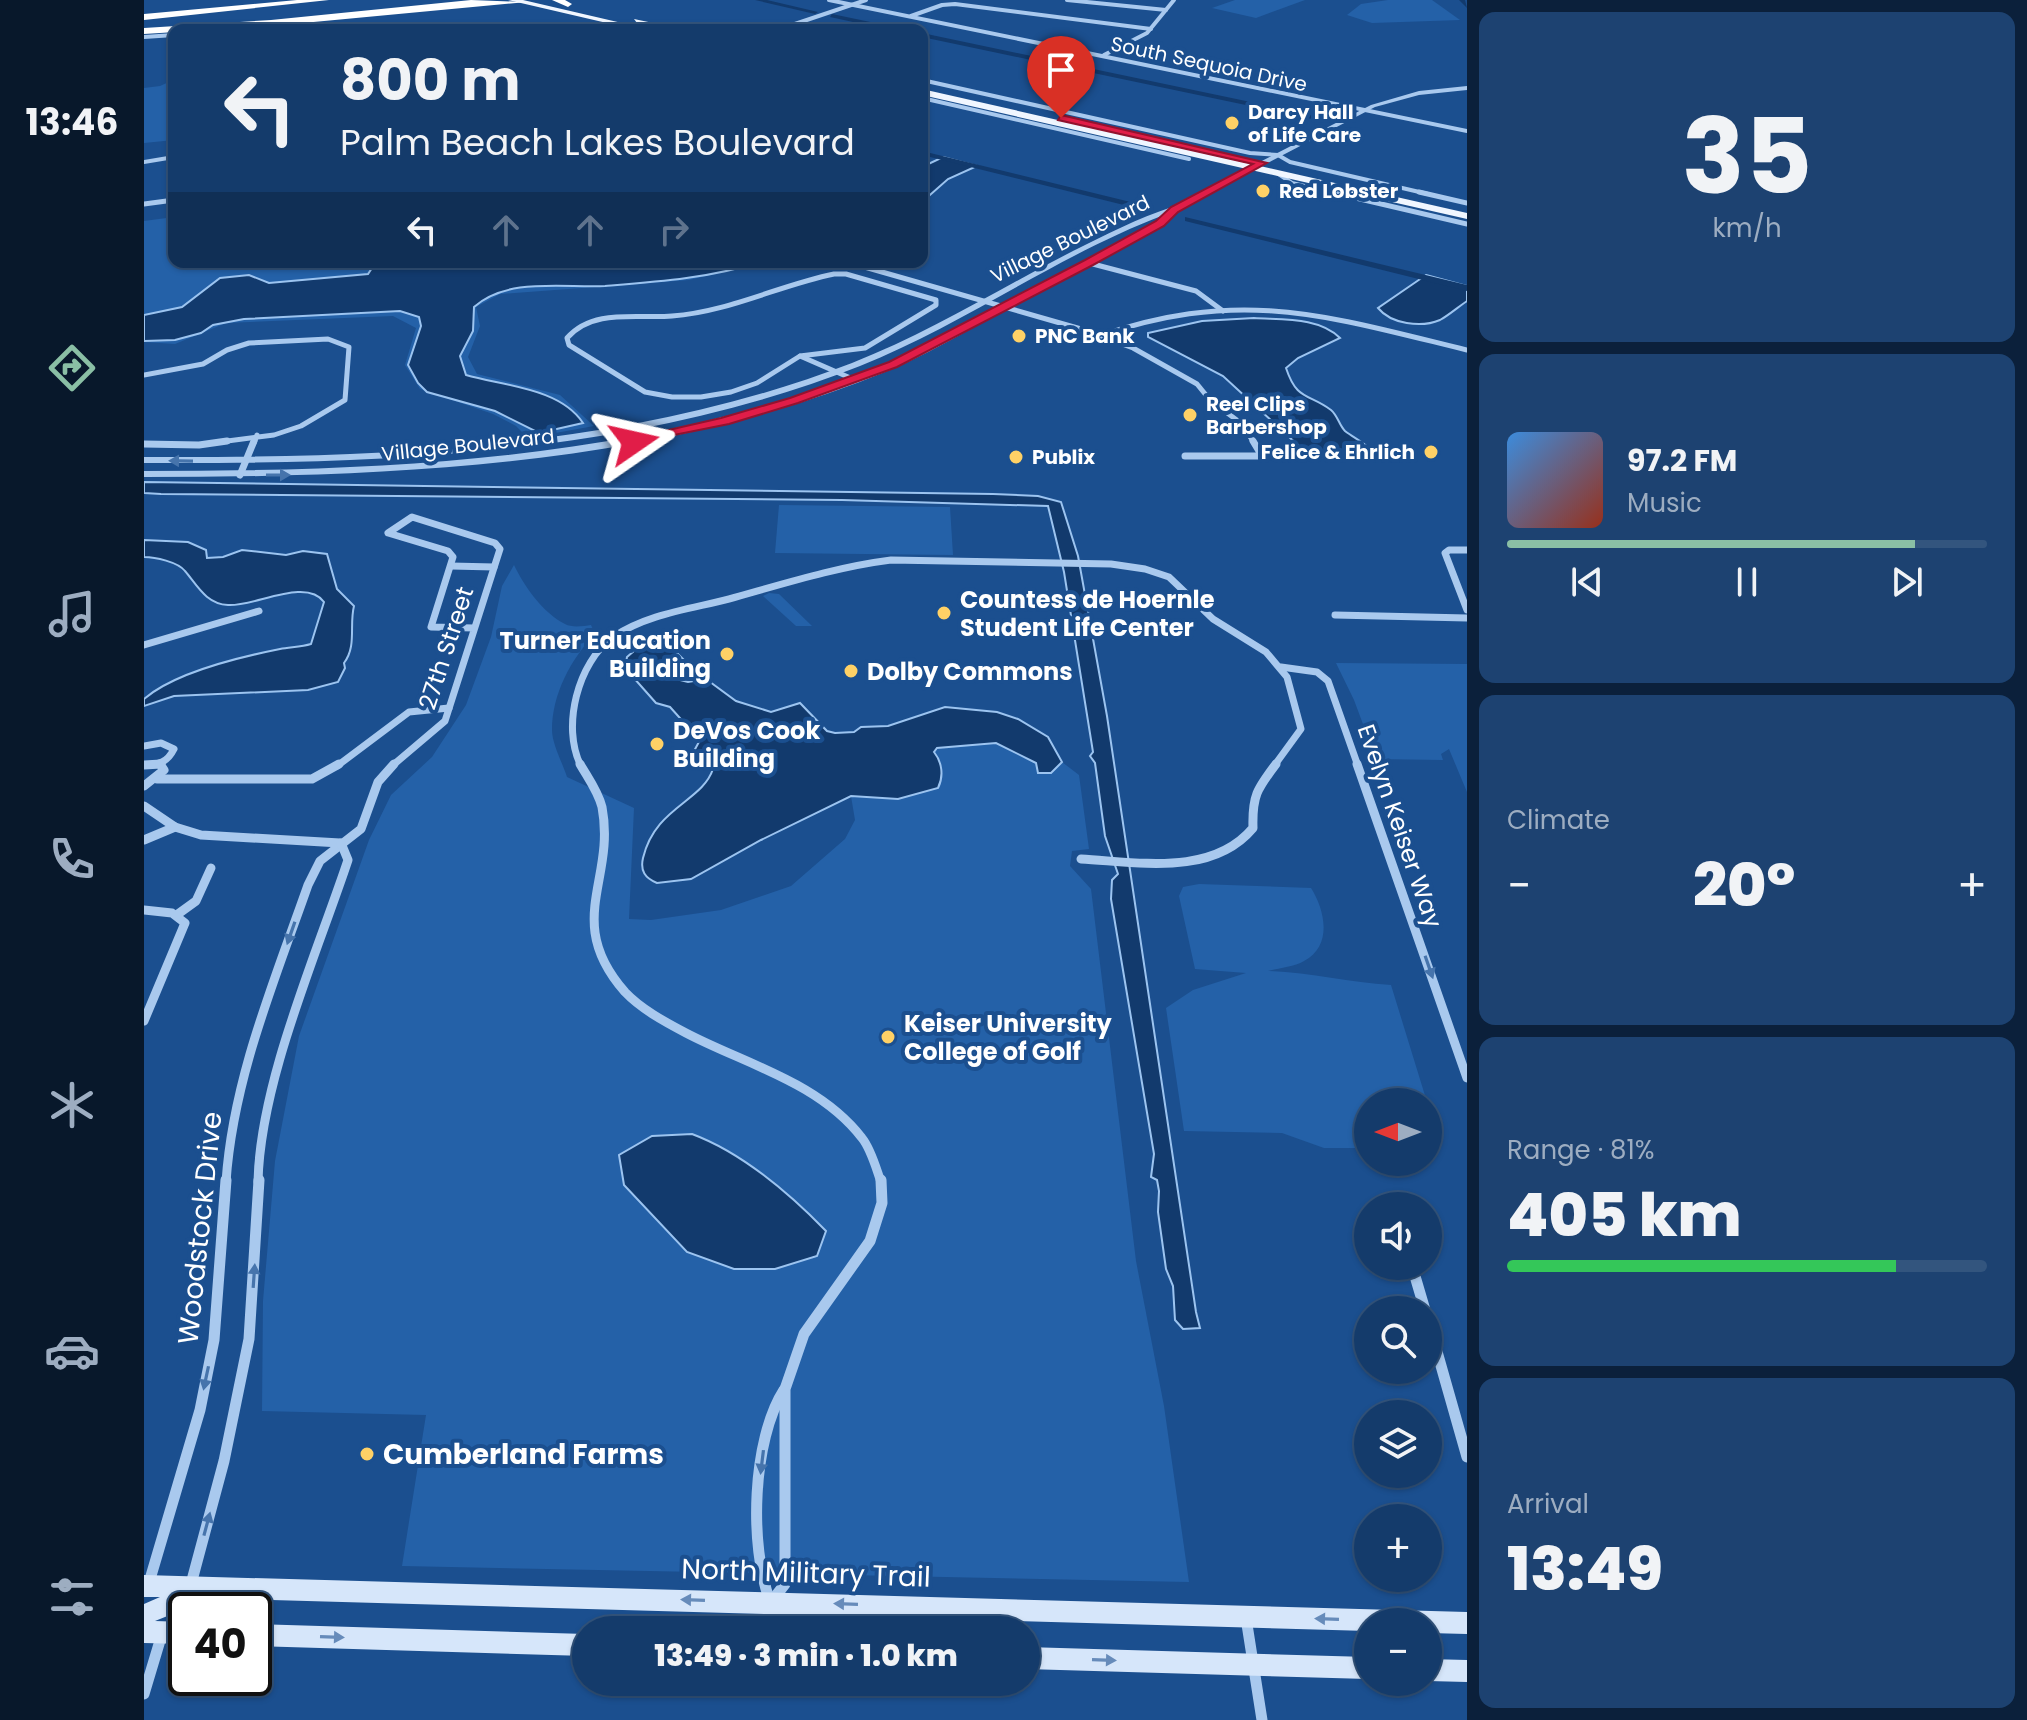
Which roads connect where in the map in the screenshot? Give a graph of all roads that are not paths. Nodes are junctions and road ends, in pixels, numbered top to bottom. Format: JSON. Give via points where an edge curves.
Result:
{"nodes":[{"id":1,"x":261,"y":0,"type":"edge"},
{"id":2,"x":325,"y":0,"type":"edge"},
{"id":3,"x":390,"y":0,"type":"edge"},
{"id":4,"x":485,"y":0,"type":"edge"},
{"id":5,"x":512,"y":0,"type":"edge"},
{"id":6,"x":547,"y":0,"type":"edge"},
{"id":7,"x":556,"y":0,"type":"edge"},
{"id":8,"x":829,"y":0,"type":"edge"},
{"id":9,"x":866,"y":0,"type":"edge"},
{"id":10,"x":1067,"y":0,"type":"edge"},
{"id":11,"x":1174,"y":0,"type":"edge"},
{"id":12,"x":523,"y":2,"type":"junction"},
{"id":13,"x":471,"y":3,"type":"junction"},
{"id":14,"x":568,"y":4,"type":"junction"},
{"id":15,"x":852,"y":5,"type":"junction"},
{"id":16,"x":1166,"y":10,"type":"junction"},
{"id":17,"x":144,"y":14,"type":"edge"},
{"id":18,"x":909,"y":16,"type":"junction"},
{"id":19,"x":144,"y":24,"type":"edge"},
{"id":20,"x":259,"y":24,"type":"edge"},
{"id":21,"x":633,"y":24,"type":"edge"},
{"id":22,"x":635,"y":24,"type":"edge"},
{"id":23,"x":795,"y":24,"type":"edge"},
{"id":24,"x":1151,"y":29,"type":"junction"},
{"id":25,"x":168,"y":32,"type":"edge"},
{"id":26,"x":144,"y":34,"type":"edge"},
{"id":27,"x":168,"y":35,"type":"edge"},
{"id":28,"x":1102,"y":56,"type":"junction"},
{"id":29,"x":928,"y":81,"type":"edge"},
{"id":30,"x":1467,"y":88,"type":"edge"},
{"id":31,"x":928,"y":91,"type":"edge"},
{"id":32,"x":990,"y":95,"type":"junction"},
{"id":33,"x":928,"y":99,"type":"edge"},
{"id":34,"x":969,"y":103,"type":"junction"},
{"id":35,"x":1364,"y":110,"type":"junction"},
{"id":36,"x":1467,"y":131,"type":"edge"},
{"id":37,"x":1111,"y":132,"type":"junction"},
{"id":38,"x":1278,"y":155,"type":"junction"},
{"id":39,"x":1187,"y":156,"type":"junction"},
{"id":40,"x":168,"y":158,"type":"edge"},
{"id":41,"x":144,"y":162,"type":"edge"},
{"id":42,"x":1258,"y":166,"type":"junction"},
{"id":43,"x":1317,"y":176,"type":"junction"},
{"id":44,"x":1351,"y":177,"type":"junction"},
{"id":45,"x":168,"y":201,"type":"edge"},
{"id":46,"x":1467,"y":203,"type":"edge"},
{"id":47,"x":144,"y":204,"type":"edge"},
{"id":48,"x":1416,"y":205,"type":"junction"},
{"id":49,"x":1175,"y":209,"type":"junction"},
{"id":50,"x":1467,"y":210,"type":"edge"},
{"id":51,"x":1467,"y":216,"type":"edge"},
{"id":52,"x":1467,"y":224,"type":"edge"},
{"id":53,"x":1089,"y":263,"type":"junction"},
{"id":54,"x":864,"y":268,"type":"edge"},
{"id":55,"x":869,"y":268,"type":"edge"},
{"id":56,"x":850,"y":276,"type":"junction"},
{"id":57,"x":983,"y":301,"type":"junction"},
{"id":58,"x":1004,"y":308,"type":"junction"},
{"id":59,"x":1223,"y":311,"type":"junction"},
{"id":60,"x":1100,"y":336,"type":"junction"},
{"id":61,"x":1467,"y":350,"type":"edge"},
{"id":62,"x":800,"y":356,"type":"junction"},
{"id":63,"x":837,"y":371,"type":"junction"},
{"id":64,"x":144,"y":375,"type":"edge"},
{"id":65,"x":855,"y":380,"type":"junction"},
{"id":66,"x":257,"y":435,"type":"junction"},
{"id":67,"x":144,"y":444,"type":"edge"},
{"id":68,"x":1185,"y":456,"type":"dead end"},
{"id":69,"x":144,"y":460,"type":"edge"},
{"id":70,"x":248,"y":461,"type":"junction"},
{"id":71,"x":144,"y":474,"type":"edge"},
{"id":72,"x":240,"y":475,"type":"junction"},
{"id":73,"x":1467,"y":550,"type":"edge"},
{"id":74,"x":451,"y":566,"type":"junction"},
{"id":75,"x":494,"y":567,"type":"junction"},
{"id":76,"x":1467,"y":610,"type":"edge"},
{"id":77,"x":259,"y":611,"type":"dead end"},
{"id":78,"x":1335,"y":615,"type":"dead end"},
{"id":79,"x":1467,"y":618,"type":"edge"},
{"id":80,"x":474,"y":628,"type":"junction"},
{"id":81,"x":144,"y":644,"type":"edge"},
{"id":82,"x":1281,"y":667,"type":"junction"},
{"id":83,"x":449,"y":708,"type":"junction"},
{"id":84,"x":144,"y":746,"type":"edge"},
{"id":85,"x":160,"y":764,"type":"junction"},
{"id":86,"x":144,"y":765,"type":"edge"},
{"id":87,"x":157,"y":779,"type":"junction"},
{"id":88,"x":146,"y":785,"type":"edge"},
{"id":89,"x":145,"y":808,"type":"edge"},
{"id":90,"x":175,"y":827,"type":"junction"},
{"id":91,"x":144,"y":840,"type":"edge"},
{"id":92,"x":341,"y":843,"type":"junction"},
{"id":93,"x":1081,"y":859,"type":"dead end"},
{"id":94,"x":211,"y":868,"type":"dead end"},
{"id":95,"x":144,"y":910,"type":"edge"},
{"id":96,"x":178,"y":914,"type":"junction"},
{"id":97,"x":144,"y":1021,"type":"edge"},
{"id":98,"x":1467,"y":1078,"type":"edge"},
{"id":99,"x":1442,"y":1369,"type":"edge"},
{"id":100,"x":785,"y":1389,"type":"junction"},
{"id":101,"x":1467,"y":1457,"type":"edge"},
{"id":102,"x":146,"y":1586,"type":"edge"},
{"id":103,"x":190,"y":1592,"type":"edge"},
{"id":104,"x":220,"y":1592,"type":"edge"},
{"id":105,"x":168,"y":1595,"type":"edge"},
{"id":106,"x":771,"y":1602,"type":"junction"},
{"id":107,"x":168,"y":1605,"type":"edge"},
{"id":108,"x":144,"y":1615,"type":"edge"},
{"id":109,"x":770,"y":1616,"type":"edge"},
{"id":110,"x":1246,"y":1616,"type":"junction"},
{"id":111,"x":1467,"y":1623,"type":"edge"},
{"id":112,"x":164,"y":1633,"type":"edge"},
{"id":113,"x":272,"y":1636,"type":"edge"},
{"id":114,"x":572,"y":1645,"type":"edge"},
{"id":115,"x":1040,"y":1658,"type":"edge"},
{"id":116,"x":1254,"y":1665,"type":"junction"},
{"id":117,"x":1354,"y":1668,"type":"edge"},
{"id":118,"x":1442,"y":1670,"type":"edge"},
{"id":119,"x":1467,"y":1671,"type":"edge"},
{"id":120,"x":144,"y":1694,"type":"edge"},
{"id":121,"x":1262,"y":1720,"type":"edge"}],
"edges":[{"from":1,"to":17,"type":"highway"},
{"from":2,"to":17,"type":"highway"},
{"from":3,"to":19,"type":"highway"},
{"from":4,"to":13,"type":"highway"},
{"from":5,"to":12,"type":"main road"},
{"from":6,"to":14,"type":"main road"},
{"from":7,"to":14,"type":"highway"},
{"from":8,"to":15,"type":"street","name":"South Sequoia Drive"},
{"from":9,"to":15,"type":"street"},
{"from":10,"to":16,"type":"street"},
{"from":11,"to":16,"type":"street"},
{"from":12,"to":13,"type":"highway"},
{"from":12,"to":21,"type":"main road"},
{"from":13,"to":20,"type":"highway"},
{"from":14,"to":22,"type":"main road"},
{"from":15,"to":18,"type":"street","name":"South Sequoia Drive"},
{"from":15,"to":23,"type":"street"},
{"from":16,"to":24,"type":"street"},
{"from":18,"to":24,"type":"street","via":[[955,4]]},
{"from":18,"to":28,"type":"street","name":"South Sequoia Drive"},
{"from":24,"to":28,"type":"street"},
{"from":25,"to":26,"type":"highway"},
{"from":26,"to":27,"type":"street"},
{"from":28,"to":35,"type":"street","name":"South Sequoia Drive"},
{"from":29,"to":32,"type":"street"},
{"from":30,"to":35,"type":"street","name":"Village Boulevard","via":[[1408,95]]},
{"from":31,"to":34,"type":"main road"},
{"from":32,"to":34,"type":"street"},
{"from":32,"to":37,"type":"street"},
{"from":33,"to":34,"type":"street"},
{"from":34,"to":37,"type":"main road"},
{"from":34,"to":37,"type":"street"},
{"from":35,"to":36,"type":"street","name":"South Sequoia Drive"},
{"from":35,"to":38,"type":"street","name":"Village Boulevard"},
{"from":37,"to":38,"type":"street"},
{"from":37,"to":39,"type":"main road"},
{"from":37,"to":39,"type":"street","via":[[1168,155]]},
{"from":37,"to":42,"type":"main road"},
{"from":38,"to":42,"type":"street","name":"Village Boulevard"},
{"from":38,"to":44,"type":"street","via":[[1287,162]]},
{"from":39,"to":42,"type":"main road"},
{"from":40,"to":41,"type":"street"},
{"from":42,"to":43,"type":"main road"},
{"from":42,"to":48,"type":"main road"},
{"from":42,"to":49,"type":"street","name":"Village Boulevard"},
{"from":43,"to":44,"type":"street"},
{"from":43,"to":48,"type":"main road"},
{"from":44,"to":46,"type":"street"},
{"from":45,"to":47,"type":"street"},
{"from":48,"to":50,"type":"main road"},
{"from":48,"to":51,"type":"main road"},
{"from":48,"to":52,"type":"street"},
{"from":49,"to":53,"type":"street","name":"Village Boulevard"},
{"from":49,"to":57,"type":"street","name":"Village Boulevard","via":[[1138,222]]},
{"from":53,"to":58,"type":"street","name":"Village Boulevard"},
{"from":53,"to":59,"type":"street","via":[[1196,291]]},
{"from":54,"to":56,"type":"street"},
{"from":55,"to":57,"type":"street"},
{"from":56,"to":62,"type":"street","via":[[936,300],[936,305],[865,348]]},
{"from":56,"to":62,"type":"street","via":[[826,275],[747,302],[678,315],[594,321],[575,328],[567,338],[569,345],[645,392],[674,397],[712,395],[758,382]]},
{"from":57,"to":58,"type":"street"},
{"from":57,"to":63,"type":"street","name":"Village Boulevard"},
{"from":58,"to":60,"type":"street"},
{"from":58,"to":65,"type":"street","name":"Village Boulevard"},
{"from":59,"to":60,"type":"street","via":[[1143,321]]},
{"from":59,"to":61,"type":"street","via":[[1320,314]]},
{"from":60,"to":68,"type":"street","via":[[1144,353],[1197,384],[1242,424],[1262,456]]},
{"from":62,"to":63,"type":"street"},
{"from":63,"to":65,"type":"street"},
{"from":63,"to":70,"type":"street","name":"Village Boulevard","via":[[743,401],[579,437],[440,455]]},
{"from":64,"to":66,"type":"street","via":[[203,364],[249,343],[328,339],[349,347],[345,400],[301,426]]},
{"from":72,"to":65,"type":"street","name":"Village Boulevard","one_way":true,"via":[[361,473],[549,455],[709,425]]},
{"from":66,"to":67,"type":"street","via":[[199,445]]},
{"from":66,"to":70,"type":"street"},
{"from":70,"to":69,"type":"street","name":"Village Boulevard","one_way":true},
{"from":70,"to":72,"type":"street"},
{"from":71,"to":72,"type":"street","name":"Village Boulevard"},
{"from":73,"to":76,"type":"street","via":[[1445,553]]},
{"from":74,"to":75,"type":"street"},
{"from":74,"to":75,"type":"street","via":[[448,551],[388,533],[412,517],[481,538],[499,545]]},
{"from":74,"to":80,"type":"street","via":[[431,627]]},
{"from":75,"to":80,"type":"street","name":"27th Street"},
{"from":77,"to":81,"type":"street"},
{"from":78,"to":79,"type":"street"},
{"from":80,"to":83,"type":"street","name":"27th Street"},
{"from":82,"to":93,"type":"street","via":[[1301,729],[1253,796],[1251,833],[1232,850],[1210,859]]},
{"from":82,"to":98,"type":"street","name":"Evelyn Keiser Way","one_way":true,"via":[[1317,672],[1328,681]]},
{"from":82,"to":100,"type":"street","via":[[1202,611],[1184,587],[1167,576],[1127,565],[891,560],[858,564],[645,621],[611,639],[585,668],[573,743],[603,814],[592,918],[602,959],[629,993],[669,1024],[807,1088],[830,1105],[864,1144],[880,1177],[883,1203],[877,1229],[806,1329]]},
{"from":83,"to":87,"type":"street","via":[[409,712],[312,779]]},
{"from":83,"to":92,"type":"street","name":"27th Street","via":[[437,730],[381,777],[365,823]]},
{"from":84,"to":85,"type":"street","via":[[161,743],[174,749]]},
{"from":85,"to":86,"type":"street"},
{"from":85,"to":87,"type":"street","via":[[164,770]]},
{"from":87,"to":88,"type":"street"},
{"from":89,"to":90,"type":"street"},
{"from":90,"to":91,"type":"street"},
{"from":90,"to":92,"type":"street","via":[[201,835]]},
{"from":92,"to":102,"type":"street","name":"Woodstock Drive","one_way":true,"via":[[320,861],[308,885],[241,1085],[228,1150],[214,1340],[200,1410]]},
{"from":103,"to":92,"type":"street","name":"Woodstock Drive","one_way":true,"via":[[249,1339],[259,1148],[281,1058],[348,860]]},
{"from":94,"to":96,"type":"street","via":[[196,901]]},
{"from":95,"to":96,"type":"street"},
{"from":96,"to":97,"type":"street","via":[[184,930]]},
{"from":99,"to":101,"type":"street"},
{"from":100,"to":106,"type":"street","via":[[785,1584]]},
{"from":100,"to":106,"type":"street","one_way":true,"via":[[771,1411],[761,1465],[759,1556]]},
{"from":102,"to":105,"type":"main road"},
{"from":106,"to":104,"type":"main road","name":"North Military Trail","one_way":true,"via":[[232,1588]]},
{"from":106,"to":109,"type":"street"},
{"from":110,"to":106,"type":"main road","name":"North Military Trail","one_way":true},
{"from":107,"to":108,"type":"main road"},
{"from":111,"to":110,"type":"main road","name":"North Military Trail","one_way":true},
{"from":110,"to":116,"type":"street"},
{"from":112,"to":120,"type":"street"},
{"from":113,"to":114,"type":"main road","one_way":true},
{"from":115,"to":116,"type":"main road","one_way":true},
{"from":116,"to":117,"type":"main road"},
{"from":116,"to":121,"type":"street"},
{"from":118,"to":119,"type":"main road"}]}
